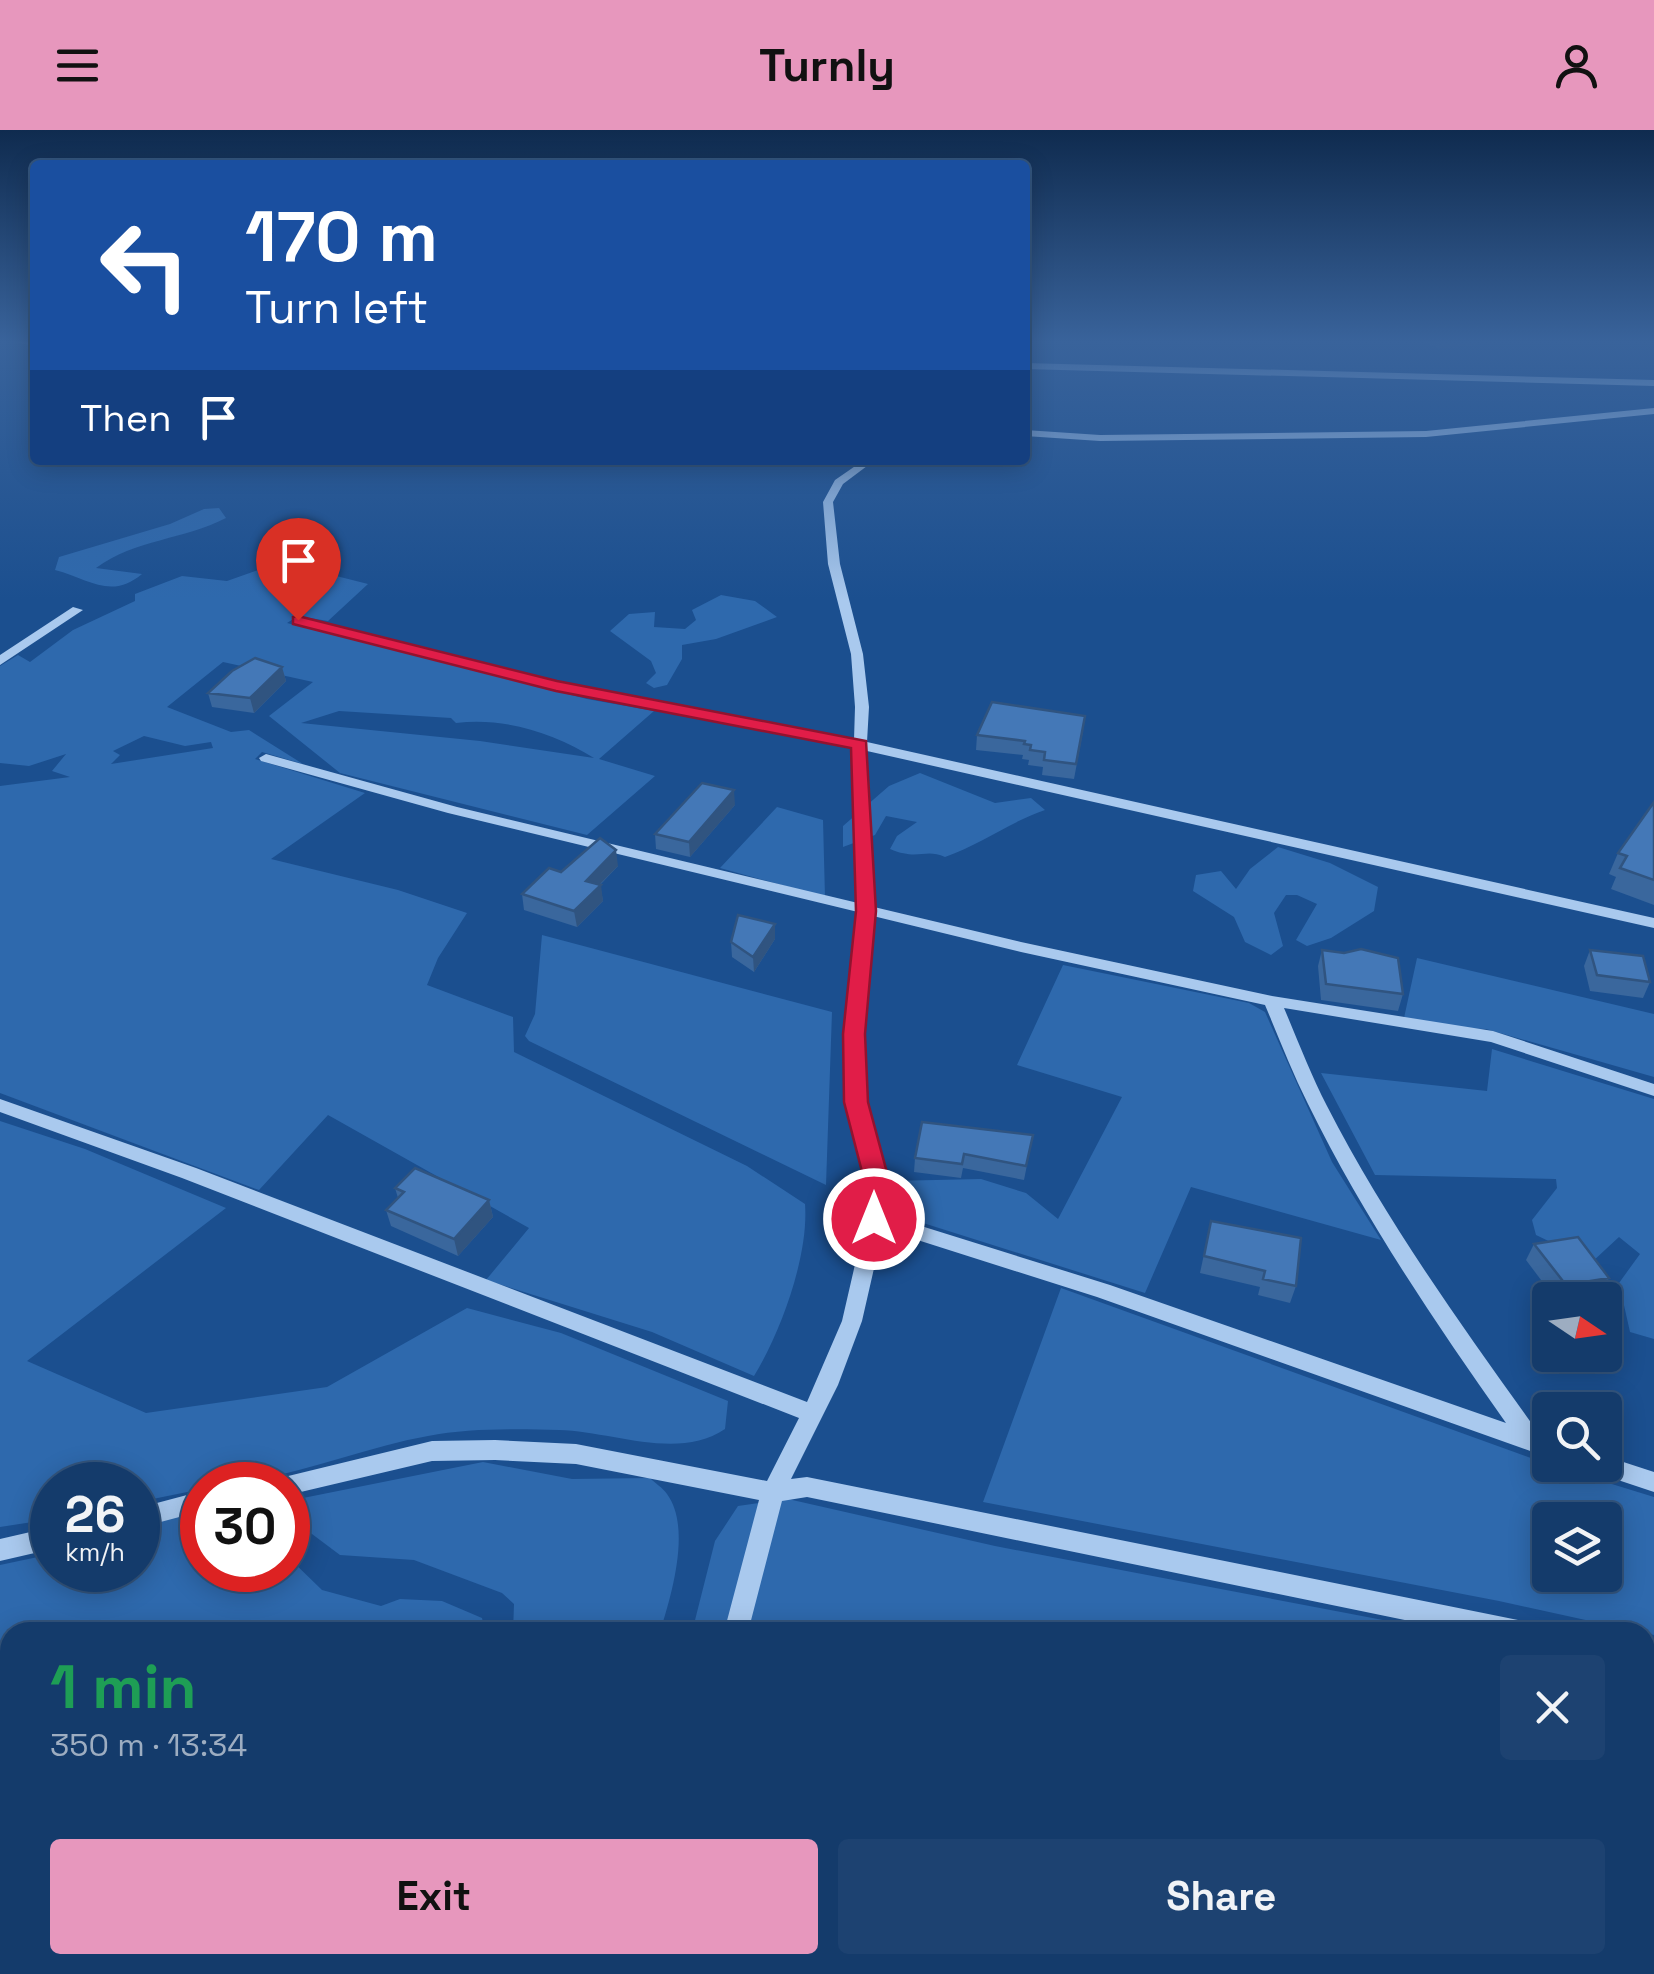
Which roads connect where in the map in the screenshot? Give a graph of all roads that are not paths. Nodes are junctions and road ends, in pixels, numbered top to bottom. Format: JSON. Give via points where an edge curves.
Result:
{"nodes":[{"id":1,"x":1485,"y":428,"type":"edge"},
{"id":2,"x":1030,"y":433,"type":"edge"},
{"id":3,"x":863,"y":465,"type":"edge"},
{"id":4,"x":78,"y":610,"type":"dead end"},
{"id":5,"x":298,"y":620,"type":"dead end"},
{"id":6,"x":0,"y":662,"type":"edge"},
{"id":7,"x":860,"y":745,"type":"junction"},
{"id":8,"x":266,"y":758,"type":"dead end"},
{"id":9,"x":866,"y":911,"type":"junction"},
{"id":10,"x":1654,"y":923,"type":"edge"},
{"id":11,"x":1272,"y":1001,"type":"junction"},
{"id":12,"x":1654,"y":1090,"type":"edge"},
{"id":13,"x":0,"y":1105,"type":"edge"},
{"id":14,"x":874,"y":1219,"type":"junction"},
{"id":15,"x":812,"y":1413,"type":"junction"},
{"id":16,"x":1532,"y":1434,"type":"edge"},
{"id":17,"x":1532,"y":1443,"type":"edge"},
{"id":18,"x":1622,"y":1472,"type":"edge"},
{"id":19,"x":310,"y":1480,"type":"edge"},
{"id":20,"x":1654,"y":1482,"type":"edge"},
{"id":21,"x":772,"y":1492,"type":"junction"},
{"id":22,"x":30,"y":1543,"type":"edge"},
{"id":23,"x":0,"y":1550,"type":"edge"},
{"id":24,"x":739,"y":1622,"type":"edge"},
{"id":25,"x":1469,"y":1622,"type":"edge"}],
"edges":[{"from":1,"to":2,"type":"street","via":[[1100,438]]},
{"from":3,"to":7,"type":"street","via":[[839,482],[828,502],[834,564],[857,654]]},
{"from":4,"to":6,"type":"street"},
{"from":5,"to":7,"type":"street","via":[[556,686]]},
{"from":7,"to":9,"type":"street"},
{"from":7,"to":10,"type":"street"},
{"from":8,"to":9,"type":"street"},
{"from":9,"to":11,"type":"street"},
{"from":9,"to":14,"type":"street","via":[[855,1085],[881,1195]]},
{"from":11,"to":12,"type":"street","via":[[1493,1037]]},
{"from":11,"to":16,"type":"street","via":[[1317,1105],[1366,1190],[1429,1292]]},
{"from":13,"to":15,"type":"street"},
{"from":14,"to":15,"type":"street","via":[[852,1321]]},
{"from":14,"to":17,"type":"street","via":[[1103,1291]]},
{"from":15,"to":21,"type":"street"},
{"from":18,"to":20,"type":"street"},
{"from":19,"to":21,"type":"street","via":[[432,1451],[495,1450],[576,1454]]},
{"from":21,"to":24,"type":"street"},
{"from":21,"to":25,"type":"street","via":[[807,1487]]},
{"from":22,"to":23,"type":"street"}]}
